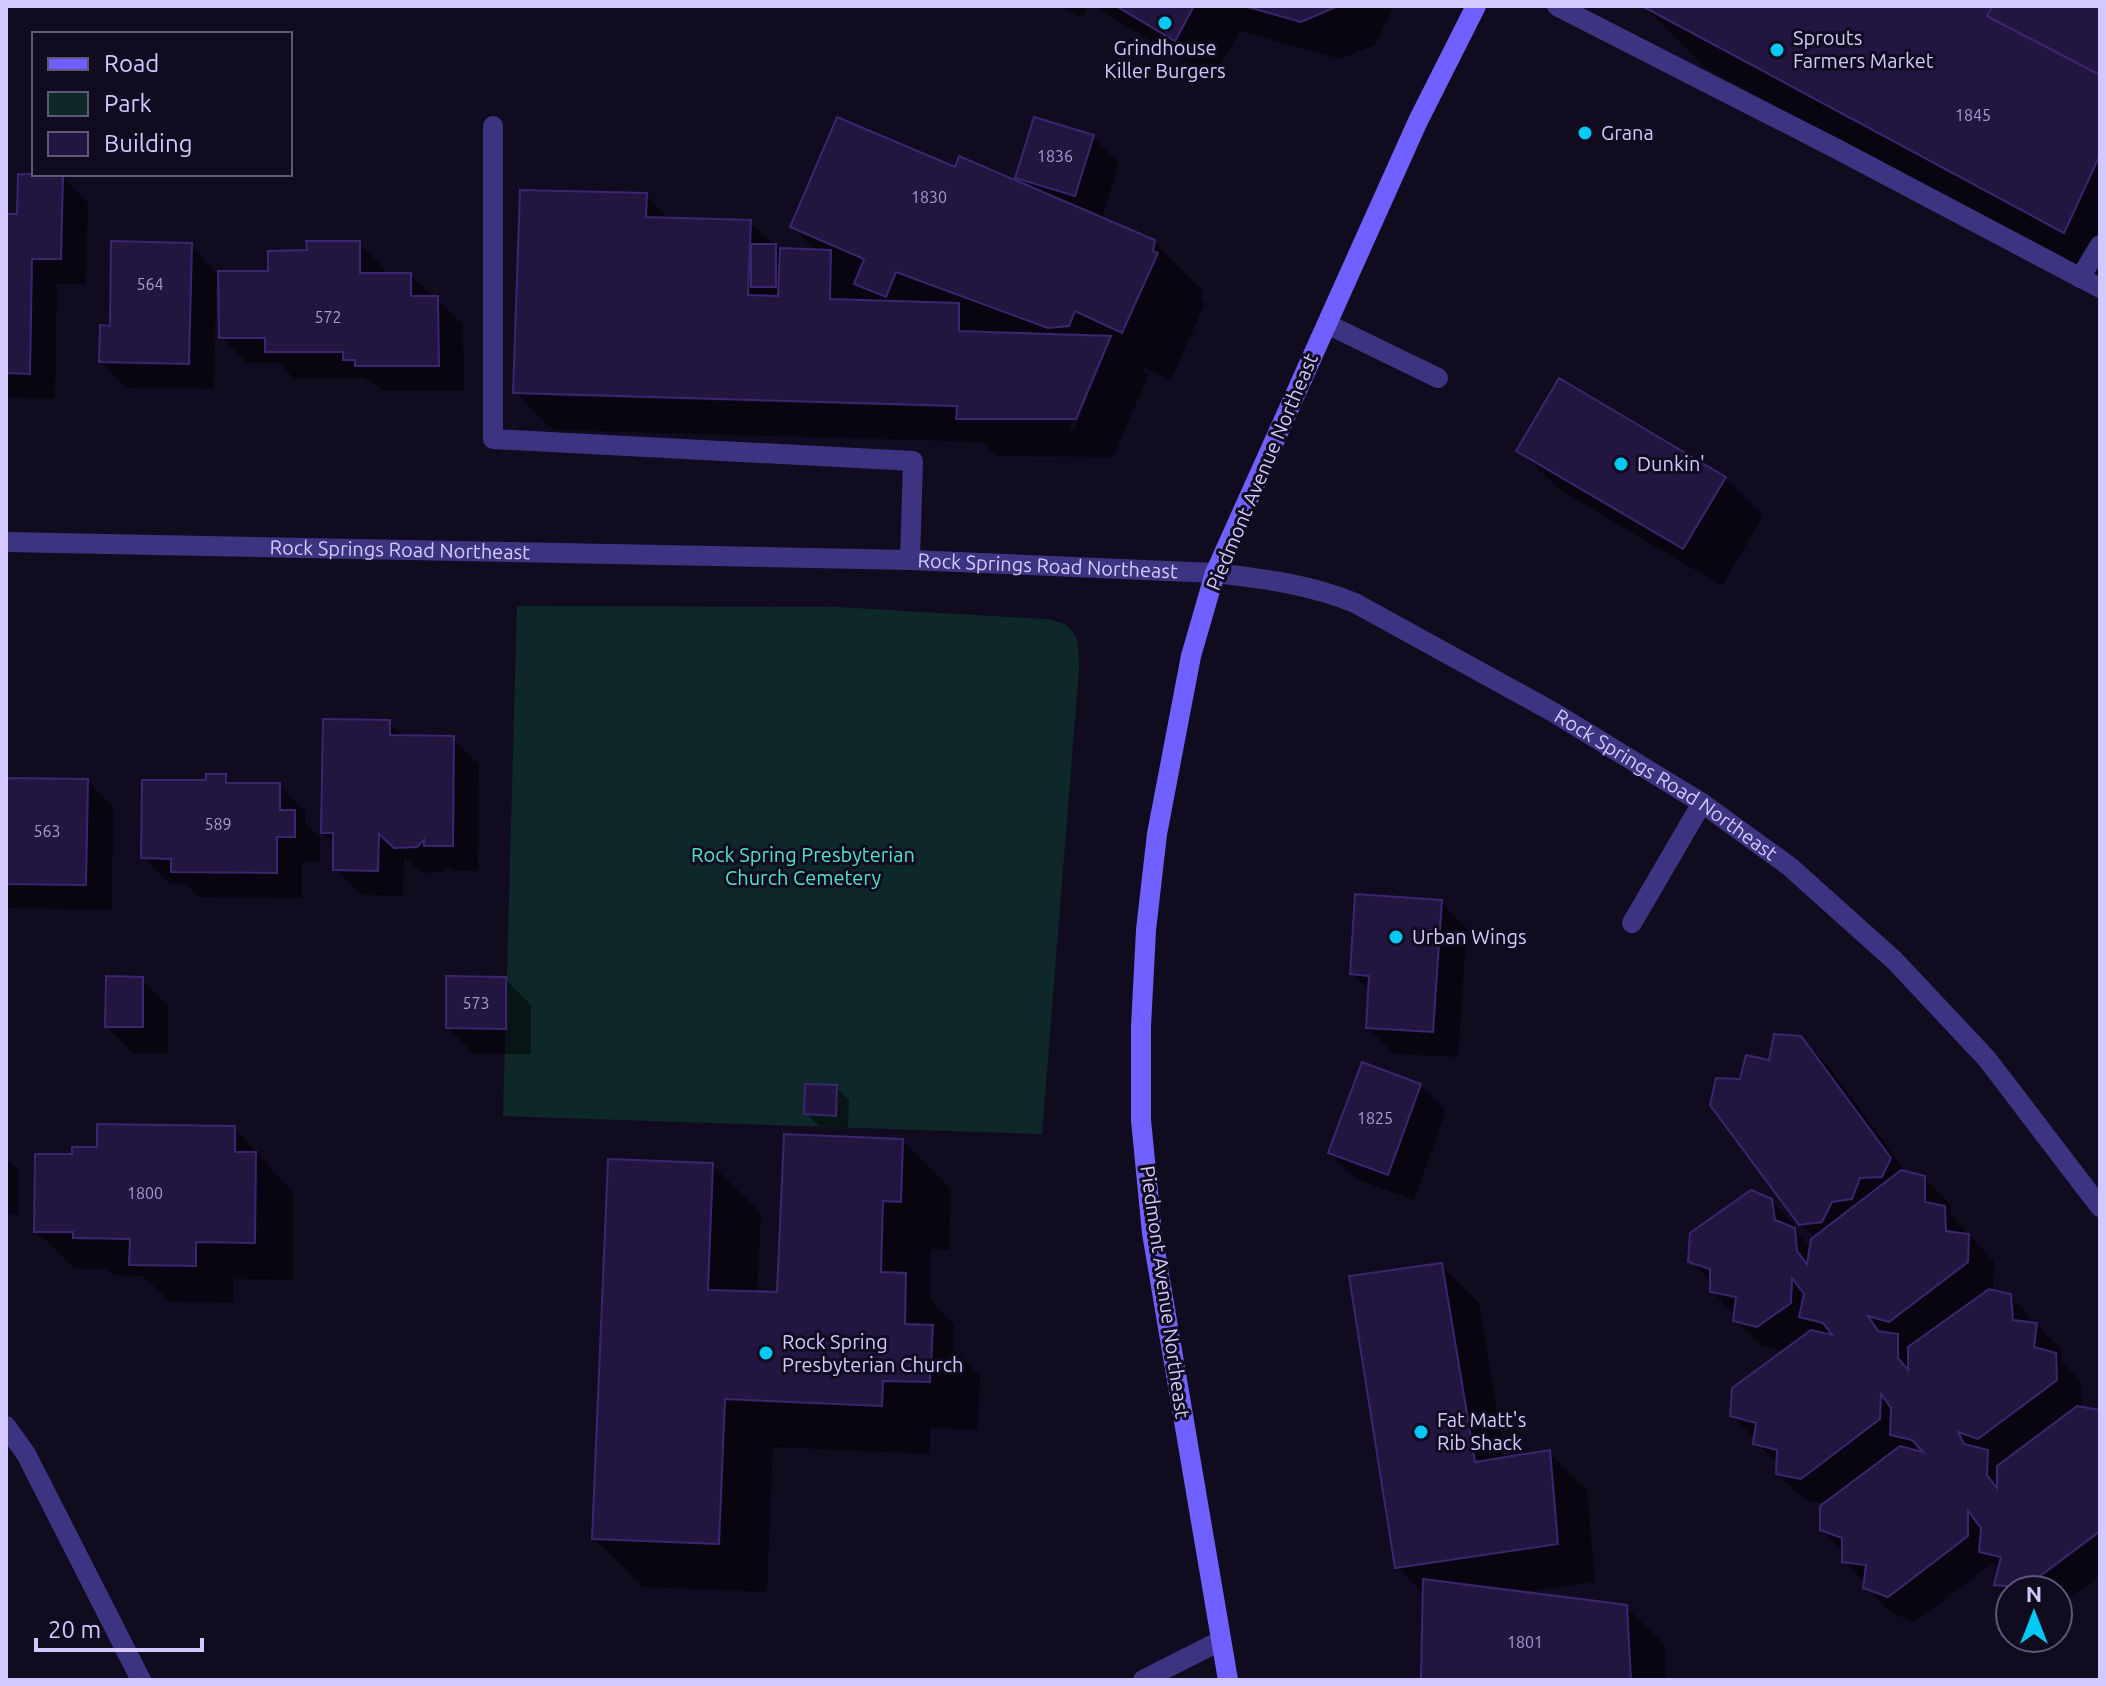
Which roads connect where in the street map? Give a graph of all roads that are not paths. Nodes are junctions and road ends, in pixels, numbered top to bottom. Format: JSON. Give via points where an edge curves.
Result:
{"nodes":[{"id":1,"x":1476,"y":6,"type":"edge"},
{"id":2,"x":1557,"y":6,"type":"edge"},
{"id":3,"x":493,"y":126,"type":"dead end"},
{"id":4,"x":2100,"y":245,"type":"edge"},
{"id":5,"x":2080,"y":278,"type":"junction"},
{"id":6,"x":2100,"y":288,"type":"edge"},
{"id":7,"x":1327,"y":324,"type":"junction"},
{"id":8,"x":1438,"y":378,"type":"dead end"},
{"id":9,"x":6,"y":542,"type":"edge"},
{"id":10,"x":910,"y":560,"type":"junction"},
{"id":11,"x":1215,"y":573,"type":"junction"},
{"id":12,"x":1702,"y":803,"type":"junction"},
{"id":13,"x":1632,"y":923,"type":"dead end"},
{"id":14,"x":2100,"y":1207,"type":"edge"},
{"id":15,"x":6,"y":1426,"type":"edge"},
{"id":16,"x":1220,"y":1641,"type":"junction"},
{"id":17,"x":141,"y":1680,"type":"edge"},
{"id":18,"x":1143,"y":1680,"type":"edge"},
{"id":19,"x":1228,"y":1680,"type":"edge"}],
"edges":[{"from":1,"to":7,"type":"main road","name":"Piedmont Avenue Northeast"},
{"from":2,"to":5,"type":"street"},
{"from":3,"to":10,"type":"street","via":[[493,439],[913,461]]},
{"from":4,"to":5,"type":"street"},
{"from":5,"to":6,"type":"street"},
{"from":7,"to":8,"type":"street"},
{"from":7,"to":11,"type":"main road","name":"Piedmont Avenue Northeast"},
{"from":9,"to":10,"type":"street","name":"Rock Springs Road Northeast"},
{"from":10,"to":11,"type":"street","name":"Rock Springs Road Northeast"},
{"from":11,"to":12,"type":"street","name":"Rock Springs Road Northeast","via":[[1294,583],[1355,603],[1553,712]]},
{"from":11,"to":16,"type":"main road","name":"Piedmont Avenue Northeast","via":[[1191,656],[1157,834],[1146,930],[1141,1120],[1152,1233]]},
{"from":12,"to":13,"type":"street"},
{"from":12,"to":14,"type":"street","name":"Rock Springs Road Northeast","via":[[1789,866],[1895,961],[1987,1059]]},
{"from":15,"to":17,"type":"street","via":[[26,1454]]},
{"from":16,"to":18,"type":"street"},
{"from":16,"to":19,"type":"main road","name":"Piedmont Avenue Northeast"}]}
